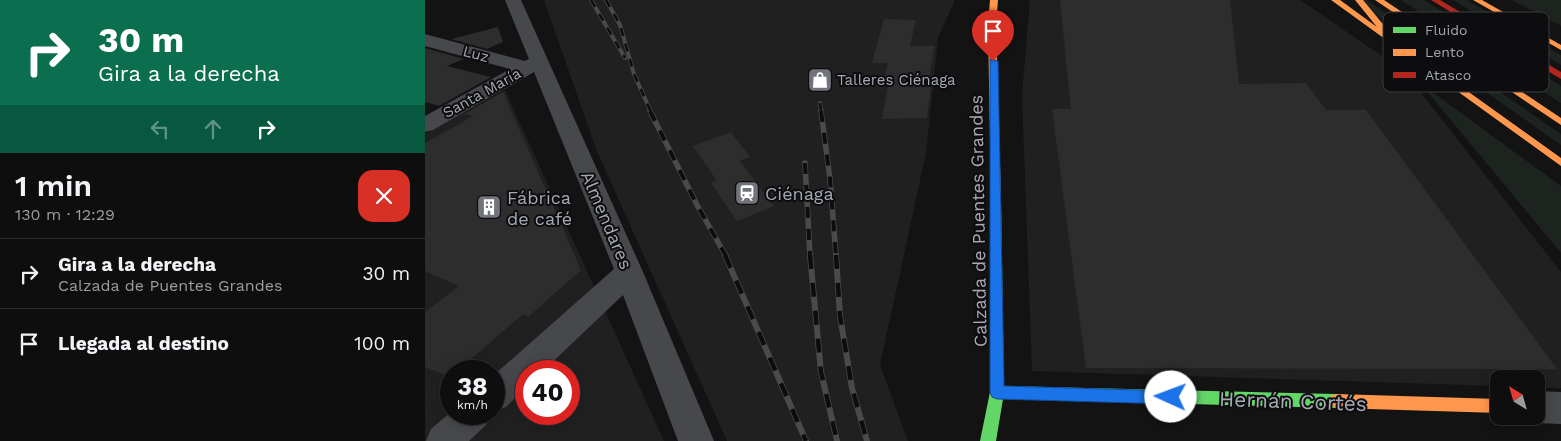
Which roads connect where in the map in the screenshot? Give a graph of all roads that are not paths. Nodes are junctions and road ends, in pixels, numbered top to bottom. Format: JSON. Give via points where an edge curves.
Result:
{"nodes":[{"id":1,"x":513,"y":0,"type":"edge"},
{"id":2,"x":994,"y":0,"type":"edge"},
{"id":3,"x":1335,"y":0,"type":"edge"},
{"id":4,"x":1359,"y":0,"type":"edge"},
{"id":5,"x":1379,"y":0,"type":"edge"},
{"id":6,"x":1435,"y":0,"type":"edge"},
{"id":7,"x":1477,"y":0,"type":"edge"},
{"id":8,"x":1397,"y":12,"type":"edge"},
{"id":9,"x":1455,"y":12,"type":"edge"},
{"id":10,"x":1498,"y":12,"type":"edge"},
{"id":11,"x":1383,"y":28,"type":"edge"},
{"id":12,"x":1383,"y":33,"type":"edge"},
{"id":13,"x":425,"y":40,"type":"edge"},
{"id":14,"x":1549,"y":41,"type":"edge"},
{"id":15,"x":1561,"y":48,"type":"edge"},
{"id":16,"x":533,"y":65,"type":"junction"},
{"id":17,"x":1549,"y":69,"type":"edge"},
{"id":18,"x":1561,"y":76,"type":"edge"},
{"id":19,"x":1464,"y":92,"type":"edge"},
{"id":20,"x":1516,"y":92,"type":"edge"},
{"id":21,"x":1561,"y":122,"type":"edge"},
{"id":22,"x":425,"y":125,"type":"edge"},
{"id":23,"x":1561,"y":163,"type":"edge"},
{"id":24,"x":629,"y":272,"type":"junction"},
{"id":25,"x":505,"y":386,"type":"edge"},
{"id":26,"x":997,"y":392,"type":"junction"},
{"id":27,"x":1490,"y":406,"type":"edge"},
{"id":28,"x":1545,"y":407,"type":"edge"},
{"id":29,"x":1561,"y":408,"type":"edge"},
{"id":30,"x":462,"y":425,"type":"edge"},
{"id":31,"x":444,"y":441,"type":"edge"},
{"id":32,"x":695,"y":441,"type":"edge"},
{"id":33,"x":988,"y":441,"type":"edge"}],
"edges":[{"from":1,"to":16,"type":"street","name":"Almendares"},
{"from":2,"to":26,"type":"main road","name":"Calzada de Puentes Grandes"},
{"from":3,"to":12,"type":"main road"},
{"from":4,"to":11,"type":"main road"},
{"from":5,"to":8,"type":"main road"},
{"from":6,"to":9,"type":"main road"},
{"from":7,"to":10,"type":"main road"},
{"from":13,"to":16,"type":"street","name":"Luz"},
{"from":14,"to":15,"type":"main road"},
{"from":16,"to":22,"type":"street","name":"Santa María"},
{"from":16,"to":24,"type":"street","name":"Almendares"},
{"from":17,"to":18,"type":"main road"},
{"from":19,"to":23,"type":"main road"},
{"from":20,"to":21,"type":"main road"},
{"from":24,"to":25,"type":"street"},
{"from":24,"to":32,"type":"street","name":"Almendares"},
{"from":26,"to":27,"type":"main road","name":"Hernán Cortés"},
{"from":26,"to":33,"type":"main road","name":"Calzada de Puentes Grandes"},
{"from":28,"to":29,"type":"street"},
{"from":30,"to":31,"type":"street"}]}
